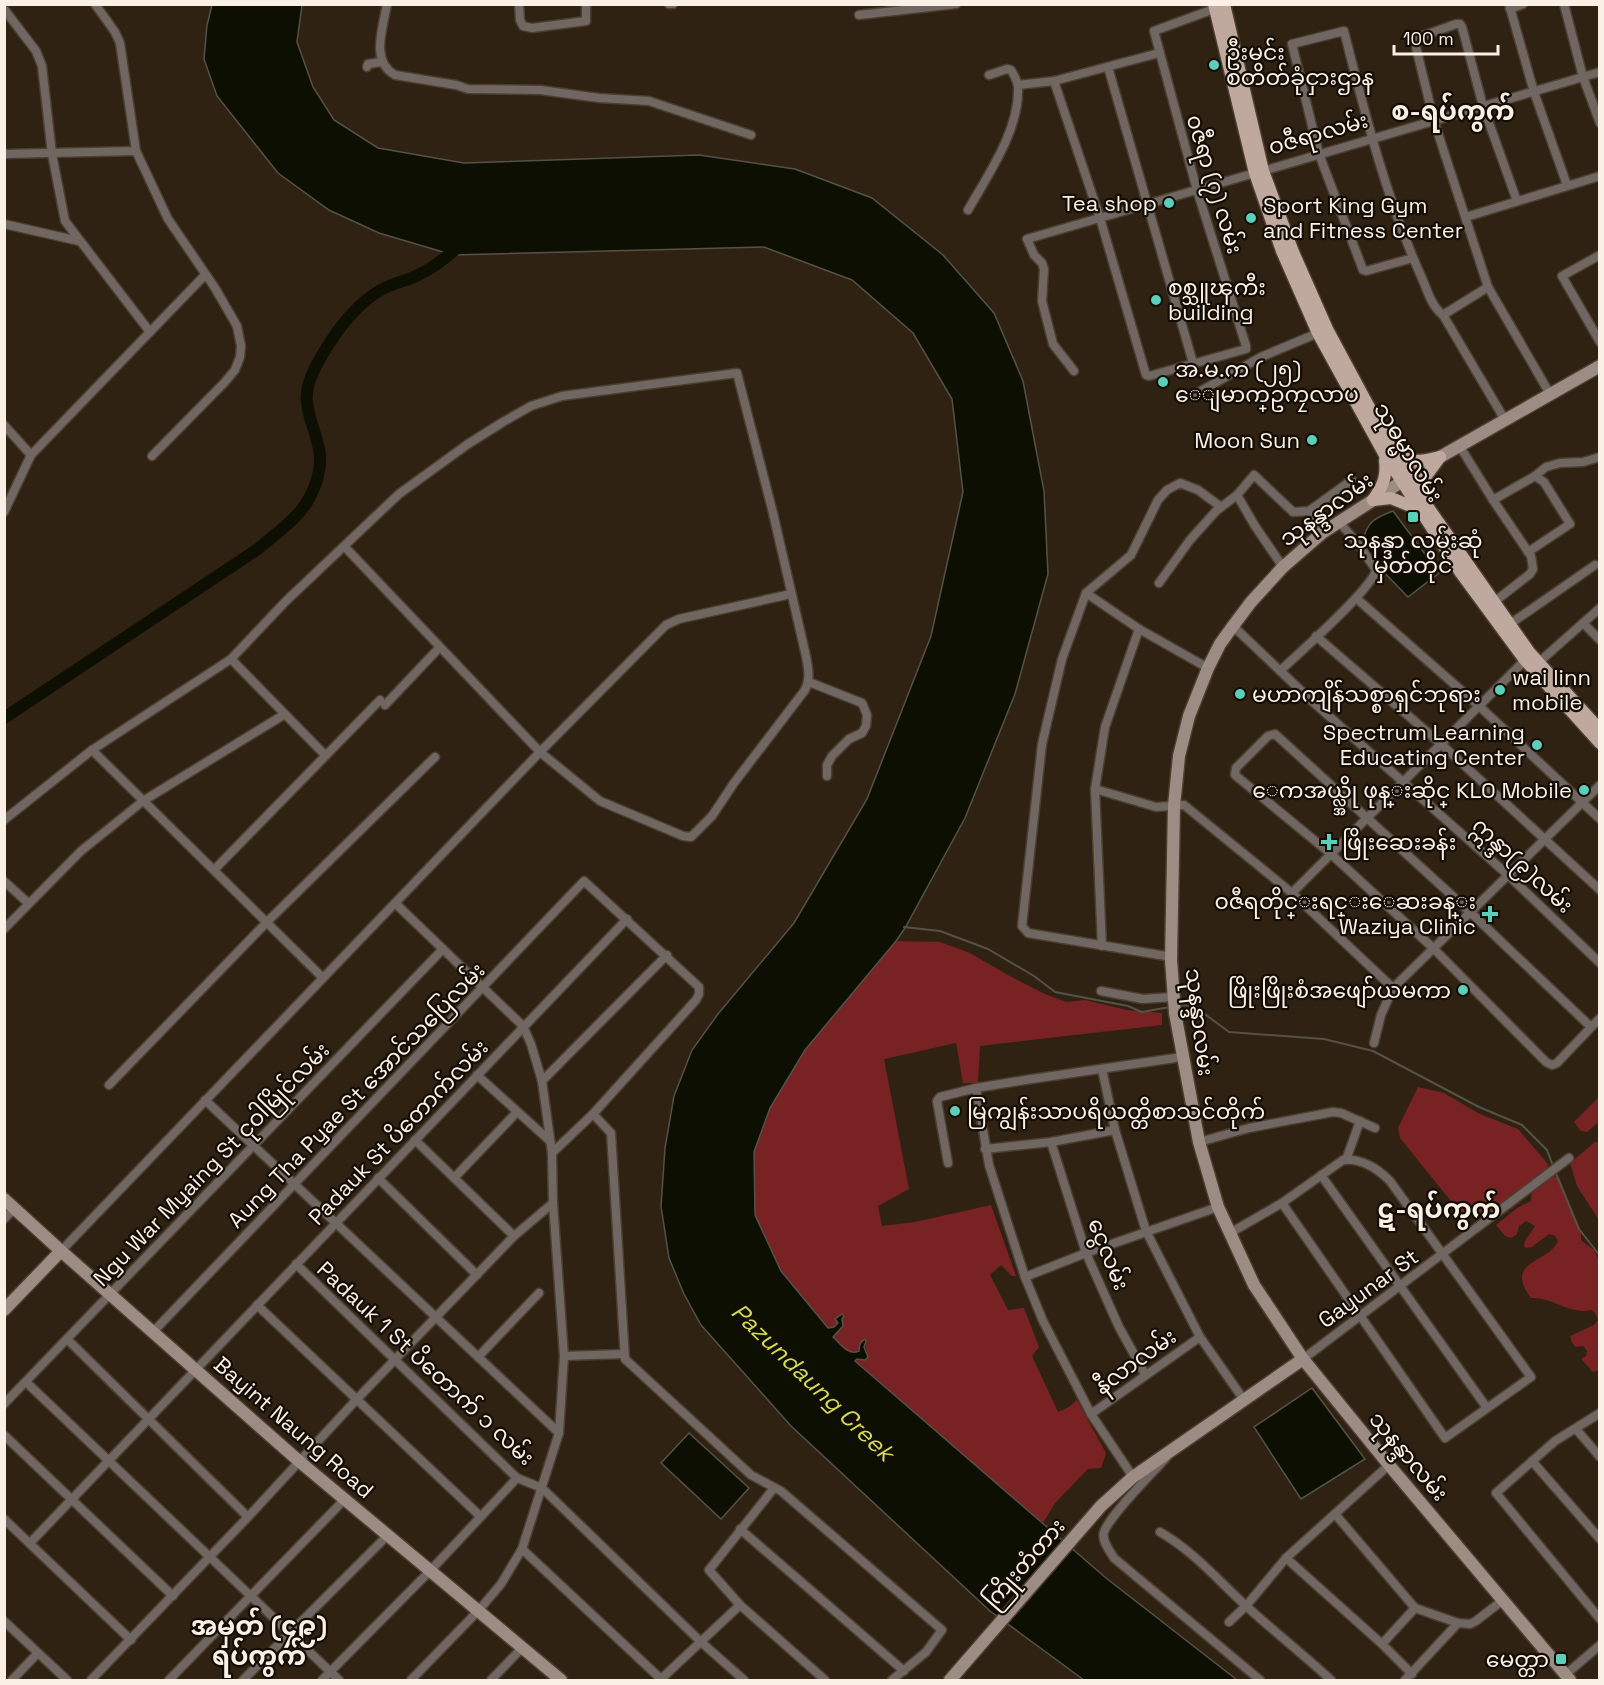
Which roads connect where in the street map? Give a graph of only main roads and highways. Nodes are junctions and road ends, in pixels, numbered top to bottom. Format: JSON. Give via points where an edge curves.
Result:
{"nodes":[{"id":1,"x":1217,"y":6,"type":"edge"},
{"id":2,"x":1259,"y":172,"type":"junction"},
{"id":3,"x":1599,"y":366,"type":"edge"},
{"id":4,"x":1348,"y":379,"type":"junction"},
{"id":5,"x":1388,"y":453,"type":"junction"},
{"id":6,"x":1440,"y":457,"type":"junction"},
{"id":7,"x":1405,"y":479,"type":"junction"},
{"id":8,"x":1373,"y":500,"type":"junction"},
{"id":9,"x":1423,"y":508,"type":"junction"},
{"id":10,"x":1531,"y":661,"type":"junction"},
{"id":11,"x":1599,"y":730,"type":"edge"},
{"id":12,"x":1599,"y":743,"type":"edge"},
{"id":13,"x":4,"y":1199,"type":"edge"},
{"id":14,"x":61,"y":1251,"type":"junction"},
{"id":15,"x":4,"y":1310,"type":"edge"},
{"id":16,"x":1303,"y":1359,"type":"junction"},
{"id":17,"x":1567,"y":1678,"type":"edge"},
{"id":18,"x":561,"y":1680,"type":"edge"},
{"id":19,"x":950,"y":1680,"type":"edge"}],
"edges":[{"from":1,"to":2,"type":"main road","name":"သုဓမ္မာလမ်း"},
{"from":2,"to":4,"type":"main road","name":"သုဓမ္မာလမ်း"},
{"from":2,"to":4,"type":"main road","name":"သုဓမ္မာလမ်း","via":[[1282,251],[1318,333]]},
{"from":3,"to":6,"type":"main road","name":"သုနန္ဒာလမ်း"},
{"from":4,"to":5,"type":"main road","name":"သုဓမ္မာလမ်း"},
{"from":5,"to":6,"type":"main road","via":[[1418,462]]},
{"from":5,"to":7,"type":"main road","name":"သုဓမ္မာလမ်း"},
{"from":5,"to":8,"type":"main road","via":[[1384,484]]},
{"from":6,"to":7,"type":"main road","name":"သုနန္ဒာလမ်း"},
{"from":6,"to":9,"type":"main road","via":[[1423,480]]},
{"from":7,"to":8,"type":"main road","name":"သုနန္ဒာလမ်း"},
{"from":7,"to":9,"type":"main road","name":"သုဓမ္မာလမ်း"},
{"from":8,"to":9,"type":"main road","via":[[1391,498]]},
{"from":8,"to":16,"type":"main road","name":"သုနန္ဒာလမ်း","via":[[1322,533],[1283,567],[1220,644],[1189,716],[1179,756],[1174,806],[1173,998],[1199,1142],[1218,1207],[1254,1285]]},
{"from":9,"to":10,"type":"main road","name":"သုဓမ္မာလမ်း","via":[[1510,624]]},
{"from":9,"to":10,"type":"main road","name":"သုဓမ္မာလမ်း","via":[[1483,604]]},
{"from":10,"to":11,"type":"main road","name":"သုဓမ္မာလမ်း"},
{"from":10,"to":12,"type":"main road","name":"သုဓမ္မာလမ်း"},
{"from":13,"to":14,"type":"main road","name":"Bayint Naung Road"},
{"from":14,"to":15,"type":"main road"},
{"from":14,"to":18,"type":"main road","name":"Bayint Naung Road","via":[[300,1462]]},
{"from":16,"to":17,"type":"main road","name":"သုနန္ဒာလမ်း"},
{"from":16,"to":19,"type":"main road","name":"ကြိုးတံတား","via":[[1131,1479],[1101,1506]]}]}
